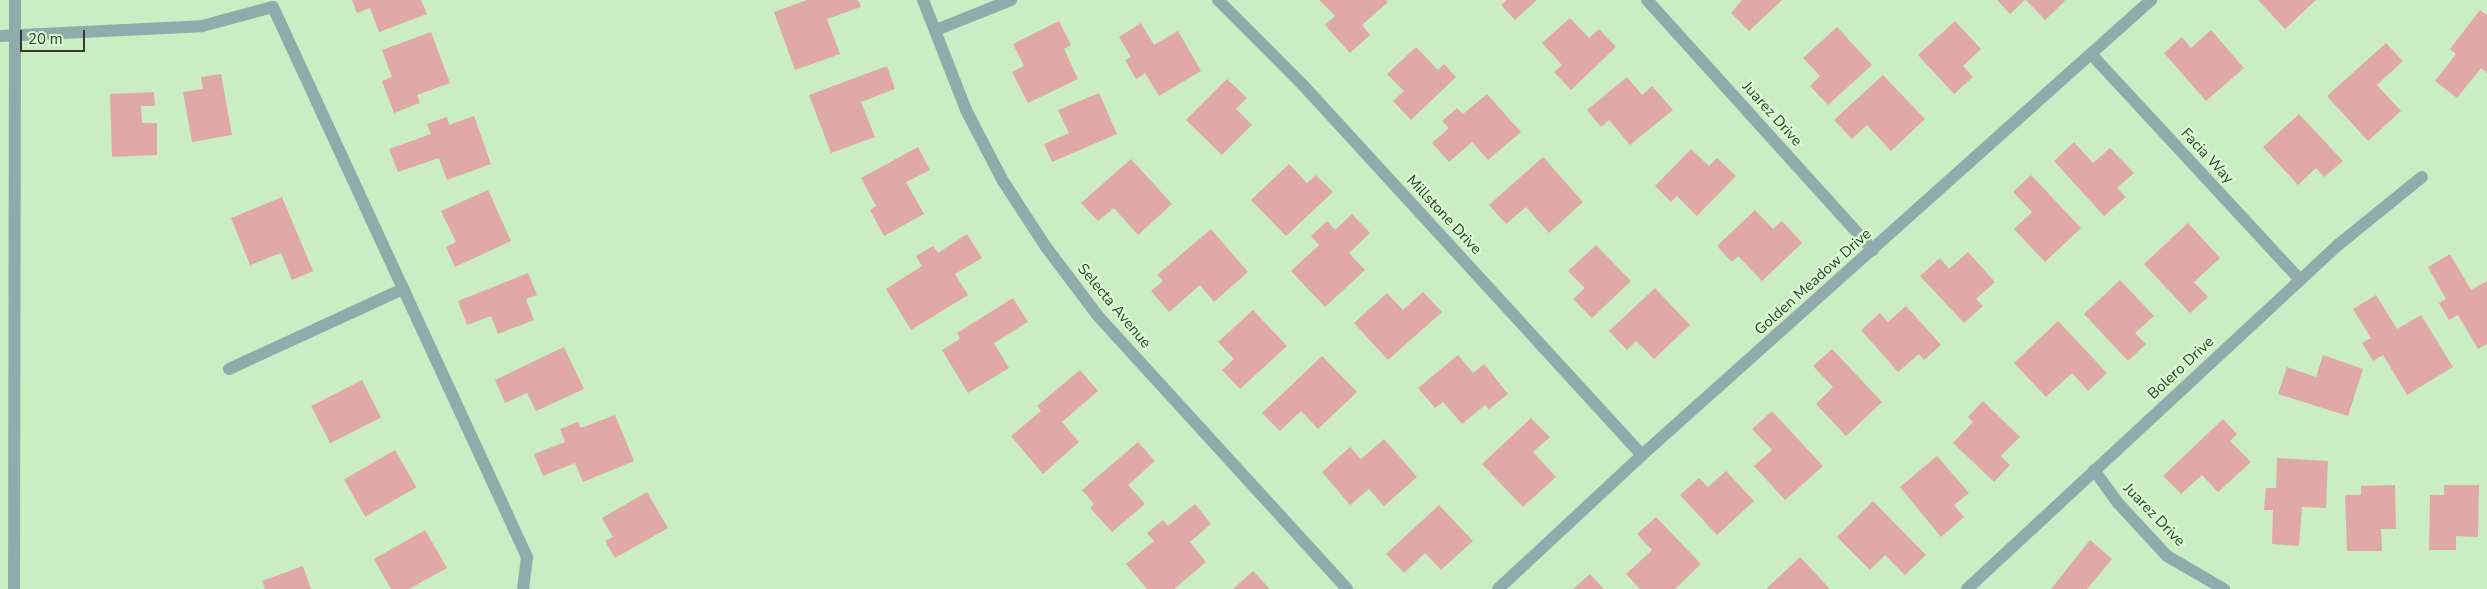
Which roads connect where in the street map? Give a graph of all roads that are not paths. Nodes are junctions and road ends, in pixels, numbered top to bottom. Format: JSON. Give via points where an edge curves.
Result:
{"nodes":[{"id":1,"x":15,"y":0,"type":"edge"},
{"id":2,"x":923,"y":0,"type":"edge"},
{"id":3,"x":1011,"y":0,"type":"edge"},
{"id":4,"x":1218,"y":0,"type":"edge"},
{"id":5,"x":1646,"y":0,"type":"edge"},
{"id":6,"x":2151,"y":0,"type":"edge"},
{"id":7,"x":936,"y":30,"type":"junction"},
{"id":8,"x":0,"y":36,"type":"edge"},
{"id":9,"x":14,"y":36,"type":"junction"},
{"id":10,"x":2091,"y":54,"type":"junction"},
{"id":11,"x":2422,"y":177,"type":"dead end"},
{"id":12,"x":1873,"y":250,"type":"junction"},
{"id":13,"x":2300,"y":280,"type":"junction"},
{"id":14,"x":403,"y":289,"type":"junction"},
{"id":15,"x":229,"y":369,"type":"dead end"},
{"id":16,"x":14,"y":382,"type":"junction"},
{"id":17,"x":0,"y":383,"type":"edge"},
{"id":18,"x":1642,"y":455,"type":"junction"},
{"id":19,"x":2094,"y":470,"type":"junction"},
{"id":20,"x":14,"y":589,"type":"edge"},
{"id":21,"x":523,"y":589,"type":"edge"},
{"id":22,"x":1347,"y":589,"type":"edge"},
{"id":23,"x":1498,"y":589,"type":"edge"},
{"id":24,"x":1968,"y":589,"type":"edge"},
{"id":25,"x":2224,"y":589,"type":"edge"}],
"edges":[{"from":1,"to":9,"type":"street"},
{"from":2,"to":7,"type":"street","name":"Selecta Avenue"},
{"from":3,"to":7,"type":"street"},
{"from":4,"to":18,"type":"street","name":"Millstone Drive","via":[[1302,84]]},
{"from":5,"to":12,"type":"street","name":"Juarez Drive"},
{"from":6,"to":10,"type":"street","name":"Golden Meadow Drive"},
{"from":7,"to":22,"type":"street","name":"Selecta Avenue","via":[[966,110],[1003,181],[1046,248],[1098,316]]},
{"from":8,"to":9,"type":"street"},
{"from":9,"to":14,"type":"street","via":[[202,26],[273,7]]},
{"from":9,"to":16,"type":"street"},
{"from":10,"to":12,"type":"street","name":"Golden Meadow Drive"},
{"from":10,"to":13,"type":"street","name":"Facia Way"},
{"from":11,"to":13,"type":"street","name":"Bolero Drive"},
{"from":12,"to":18,"type":"street","name":"Golden Meadow Drive"},
{"from":13,"to":19,"type":"street","name":"Bolero Drive"},
{"from":14,"to":15,"type":"street"},
{"from":14,"to":21,"type":"street","via":[[527,557]]},
{"from":16,"to":17,"type":"street"},
{"from":16,"to":20,"type":"street"},
{"from":18,"to":23,"type":"street","name":"Golden Meadow Drive"},
{"from":19,"to":24,"type":"street","name":"Bolero Drive"},
{"from":19,"to":25,"type":"street","name":"Juarez Drive","via":[[2118,503],[2167,556]]}]}
